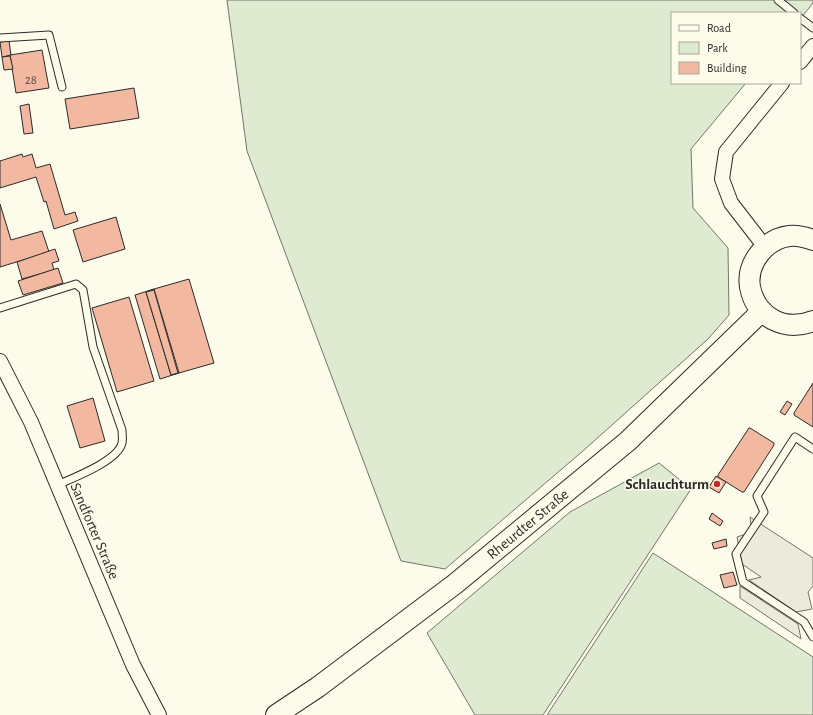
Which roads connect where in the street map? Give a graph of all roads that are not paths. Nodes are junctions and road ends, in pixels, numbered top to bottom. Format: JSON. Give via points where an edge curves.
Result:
{"nodes":[{"id":1,"x":778,"y":0,"type":"edge"},
{"id":2,"x":793,"y":12,"type":"edge"},
{"id":3,"x":801,"y":19,"type":"edge"},
{"id":4,"x":813,"y":28,"type":"edge"},
{"id":5,"x":0,"y":38,"type":"edge"},
{"id":6,"x":813,"y":46,"type":"edge"},
{"id":7,"x":801,"y":61,"type":"edge"},
{"id":8,"x":781,"y":84,"type":"edge"},
{"id":9,"x":62,"y":87,"type":"dead end"},
{"id":10,"x":813,"y":240,"type":"edge"},
{"id":11,"x":765,"y":247,"type":"junction"},
{"id":12,"x":0,"y":308,"type":"edge"},
{"id":13,"x":762,"y":311,"type":"junction"},
{"id":14,"x":813,"y":321,"type":"edge"},
{"id":15,"x":0,"y":361,"type":"edge"},
{"id":16,"x":813,"y":449,"type":"edge"},
{"id":17,"x":57,"y":485,"type":"junction"},
{"id":18,"x":813,"y":637,"type":"edge"},
{"id":19,"x":159,"y":715,"type":"edge"},
{"id":20,"x":276,"y":715,"type":"edge"}],
"edges":[{"from":1,"to":2,"type":"lane"},
{"from":3,"to":4,"type":"lane"},
{"from":5,"to":9,"type":"lane","via":[[49,35]]},
{"from":6,"to":7,"type":"street"},
{"from":8,"to":11,"type":"street","via":[[726,152],[722,179],[731,203]]},
{"from":10,"to":11,"type":"main road","via":[[802,236],[789,236]]},
{"from":11,"to":13,"type":"main road","via":[[756,258],[750,279],[754,299]]},
{"from":12,"to":17,"type":"lane","via":[[76,284],[82,290],[93,347],[122,430],[122,444],[111,458]]},
{"from":13,"to":14,"type":"main road","via":[[774,320],[788,325],[803,325]]},
{"from":13,"to":20,"type":"main road","name":"Rheurdter Straße","via":[[622,446],[455,584],[318,687]]},
{"from":15,"to":17,"type":"street","name":"Sandforter Straße","via":[[31,422]]},
{"from":16,"to":18,"type":"lane","via":[[795,437],[757,496],[764,512],[736,554],[743,582],[804,622]]},
{"from":17,"to":19,"type":"street","name":"Sandforter Straße","via":[[133,665]]}]}
